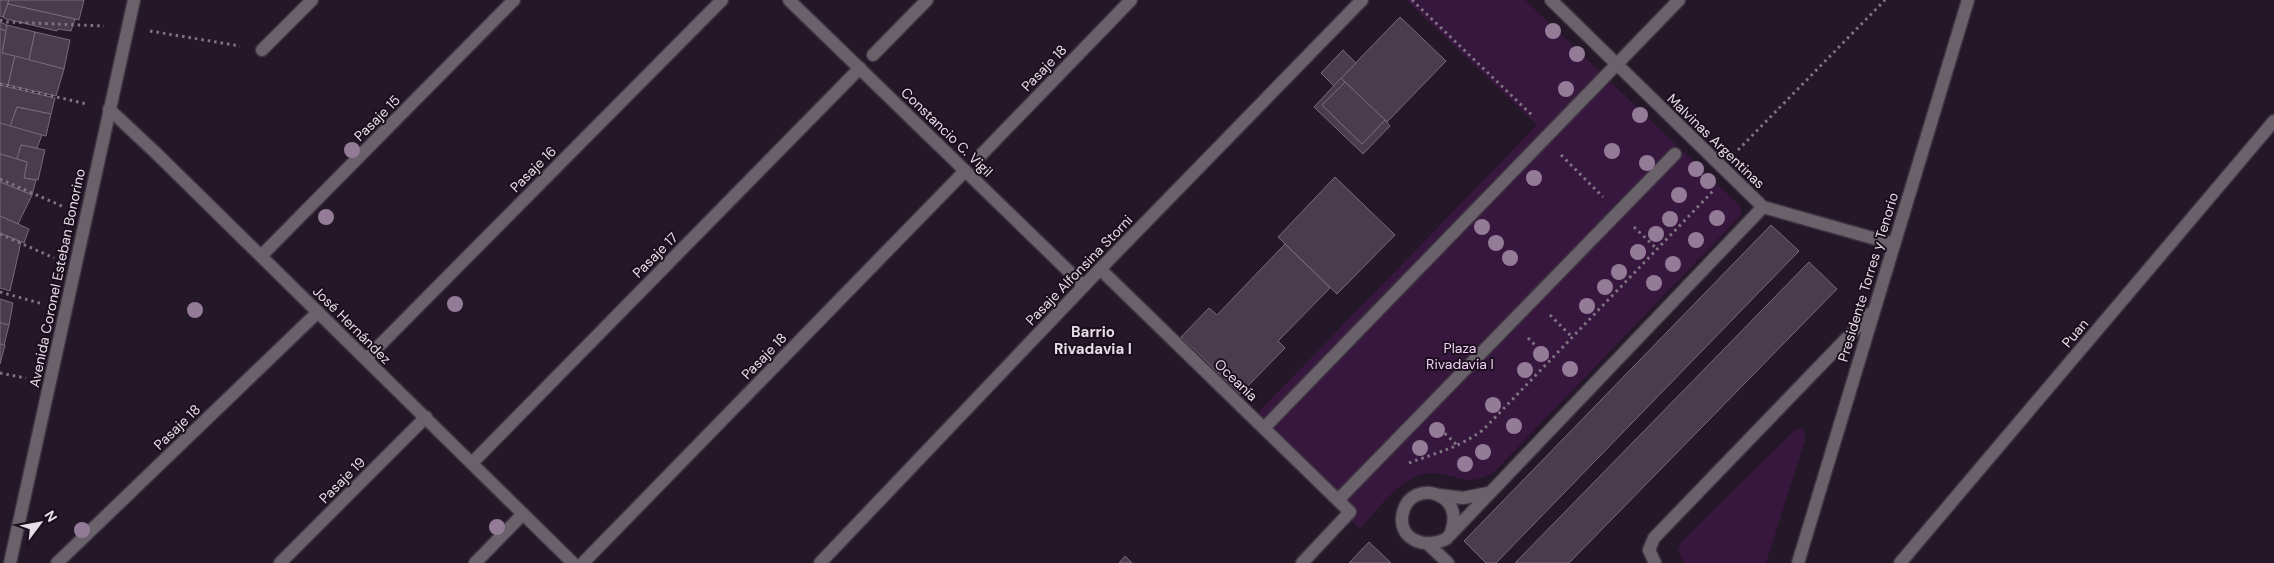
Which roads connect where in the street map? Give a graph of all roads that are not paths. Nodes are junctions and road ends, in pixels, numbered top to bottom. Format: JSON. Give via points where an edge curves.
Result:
{"nodes":[{"id":1,"x":134,"y":0,"type":"edge"},
{"id":2,"x":312,"y":0,"type":"edge"},
{"id":3,"x":514,"y":0,"type":"edge"},
{"id":4,"x":722,"y":0,"type":"edge"},
{"id":5,"x":789,"y":0,"type":"edge"},
{"id":6,"x":927,"y":0,"type":"edge"},
{"id":7,"x":1131,"y":0,"type":"edge"},
{"id":8,"x":1362,"y":0,"type":"edge"},
{"id":9,"x":1551,"y":0,"type":"edge"},
{"id":10,"x":1679,"y":0,"type":"edge"},
{"id":11,"x":1968,"y":0,"type":"edge"},
{"id":12,"x":262,"y":50,"type":"road end"},
{"id":13,"x":873,"y":55,"type":"dead end"},
{"id":14,"x":1617,"y":64,"type":"junction"},
{"id":15,"x":860,"y":68,"type":"junction"},
{"id":16,"x":109,"y":109,"type":"junction"},
{"id":17,"x":2274,"y":121,"type":"edge"},
{"id":18,"x":1675,"y":154,"type":"dead end"},
{"id":19,"x":979,"y":157,"type":"dead end"},
{"id":20,"x":965,"y":171,"type":"junction"},
{"id":21,"x":1763,"y":207,"type":"junction"},
{"id":22,"x":1894,"y":244,"type":"junction"},
{"id":23,"x":262,"y":256,"type":"junction"},
{"id":24,"x":1100,"y":269,"type":"junction"},
{"id":25,"x":1084,"y":286,"type":"junction"},
{"id":26,"x":1874,"y":311,"type":"junction"},
{"id":27,"x":318,"y":312,"type":"junction"},
{"id":28,"x":366,"y":359,"type":"junction"},
{"id":29,"x":426,"y":417,"type":"junction"},
{"id":30,"x":1264,"y":428,"type":"junction"},
{"id":31,"x":472,"y":463,"type":"junction"},
{"id":32,"x":1488,"y":493,"type":"junction"},
{"id":33,"x":1439,"y":494,"type":"junction"},
{"id":34,"x":1338,"y":500,"type":"junction"},
{"id":35,"x":523,"y":514,"type":"junction"},
{"id":36,"x":1451,"y":532,"type":"junction"},
{"id":37,"x":1429,"y":545,"type":"junction"},
{"id":38,"x":10,"y":563,"type":"edge"},
{"id":39,"x":57,"y":563,"type":"edge"},
{"id":40,"x":280,"y":563,"type":"edge"},
{"id":41,"x":474,"y":563,"type":"edge"},
{"id":42,"x":573,"y":563,"type":"edge"},
{"id":43,"x":583,"y":563,"type":"edge"},
{"id":44,"x":820,"y":563,"type":"edge"},
{"id":45,"x":1302,"y":563,"type":"edge"},
{"id":46,"x":1448,"y":563,"type":"edge"},
{"id":47,"x":1655,"y":563,"type":"edge"},
{"id":48,"x":1798,"y":563,"type":"edge"},
{"id":49,"x":1900,"y":563,"type":"edge"}],
"edges":[{"from":1,"to":16,"type":"street","name":"Avenida Coronel Esteban Bonorino"},
{"from":2,"to":12,"type":"street"},
{"from":3,"to":23,"type":"street","name":"Pasaje 15"},
{"from":4,"to":28,"type":"street","name":"Pasaje 16"},
{"from":5,"to":15,"type":"street","name":"Constancio C. Vigil"},
{"from":6,"to":13,"type":"street"},
{"from":7,"to":19,"type":"street","name":"Pasaje 18"},
{"from":8,"to":24,"type":"street","name":"Pasaje Alfonsina Storni"},
{"from":9,"to":14,"type":"street","name":"Malvinas Argentinas"},
{"from":10,"to":14,"type":"street"},
{"from":11,"to":22,"type":"street","name":"Presidente Torres y Tenorio"},
{"from":14,"to":21,"type":"street","name":"Malvinas Argentinas"},
{"from":14,"to":30,"type":"street"},
{"from":15,"to":20,"type":"street","name":"Constancio C. Vigil"},
{"from":15,"to":31,"type":"street","name":"Pasaje 17"},
{"from":16,"to":23,"type":"street","name":"José Hernández"},
{"from":16,"to":38,"type":"street","name":"Avenida Coronel Esteban Bonorino"},
{"from":17,"to":49,"type":"street","name":"Puan"},
{"from":18,"to":34,"type":"street"},
{"from":20,"to":25,"type":"street","name":"Constancio C. Vigil"},
{"from":20,"to":43,"type":"street","name":"Pasaje 18"},
{"from":21,"to":22,"type":"street","name":"Malvinas Argentinas"},
{"from":21,"to":32,"type":"street"},
{"from":22,"to":26,"type":"street","name":"Presidente Torres y Tenorio"},
{"from":23,"to":27,"type":"street","name":"José Hernández"},
{"from":24,"to":25,"type":"street","name":"Pasaje Alfonsina Storni"},
{"from":24,"to":30,"type":"street","name":"Oceanía"},
{"from":25,"to":44,"type":"street","name":"Pasaje Alfonsina Storni"},
{"from":26,"to":47,"type":"street","via":[[1654,538],[1649,550]]},
{"from":26,"to":48,"type":"street","name":"Presidente Torres y Tenorio"},
{"from":27,"to":28,"type":"street","name":"José Hernández"},
{"from":27,"to":39,"type":"street","name":"Pasaje 18"},
{"from":28,"to":29,"type":"street","name":"José Hernández"},
{"from":29,"to":31,"type":"street","name":"José Hernández"},
{"from":29,"to":40,"type":"street","name":"Pasaje 19"},
{"from":30,"to":34,"type":"street","name":"Oceanía"},
{"from":31,"to":35,"type":"street","name":"José Hernández"},
{"from":32,"to":33,"type":"street","via":[[1463,498]]},
{"from":32,"to":36,"type":"street"},
{"from":33,"to":36,"type":"street","via":[[1452,506],[1455,515]]},
{"from":33,"to":37,"type":"street","via":[[1421,494],[1413,498],[1404,511],[1404,527],[1408,534]]},
{"from":34,"to":45,"type":"street","name":"Oceanía","via":[[1350,512]]},
{"from":35,"to":41,"type":"street"},
{"from":35,"to":42,"type":"street","name":"José Hernández"},
{"from":36,"to":37,"type":"street","via":[[1446,539]]},
{"from":37,"to":46,"type":"street"}]}
